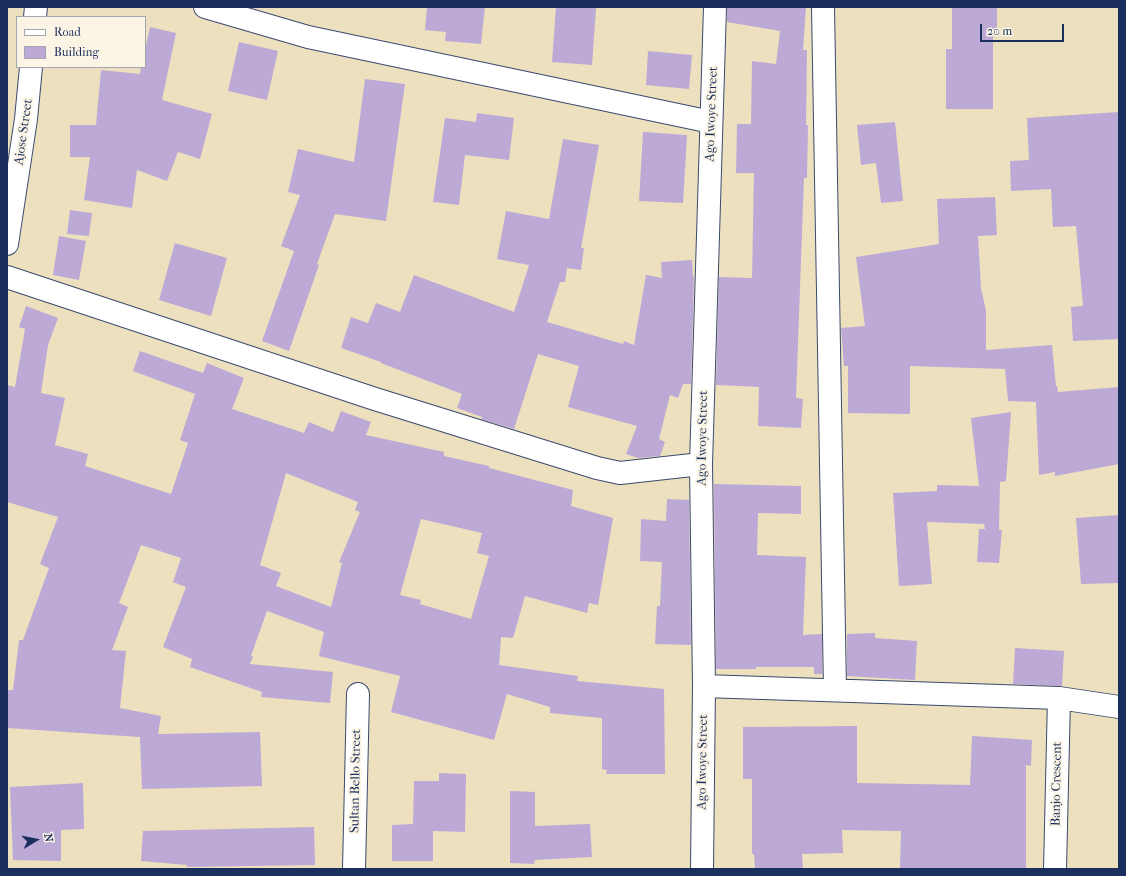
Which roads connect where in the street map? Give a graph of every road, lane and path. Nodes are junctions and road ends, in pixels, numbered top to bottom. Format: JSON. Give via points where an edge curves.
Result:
{"nodes":[{"id":1,"x":205,"y":7,"type":"edge"},
{"id":2,"x":714,"y":7,"type":"edge"},
{"id":3,"x":823,"y":7,"type":"edge"},
{"id":4,"x":31,"y":68,"type":"edge"},
{"id":5,"x":711,"y":122,"type":"junction"},
{"id":6,"x":7,"y":244,"type":"edge"},
{"id":7,"x":7,"y":277,"type":"edge"},
{"id":8,"x":701,"y":464,"type":"junction"},
{"id":9,"x":704,"y":686,"type":"junction"},
{"id":10,"x":835,"y":690,"type":"junction"},
{"id":11,"x":358,"y":694,"type":"dead end"},
{"id":12,"x":1059,"y":698,"type":"junction"},
{"id":13,"x":1119,"y":707,"type":"edge"},
{"id":14,"x":354,"y":869,"type":"edge"},
{"id":15,"x":702,"y":869,"type":"edge"},
{"id":16,"x":1055,"y":869,"type":"edge"}],
"edges":[{"from":1,"to":5,"type":"street","via":[[308,37]]},
{"from":2,"to":5,"type":"street","name":"Ago Iwoye Street"},
{"from":3,"to":10,"type":"street"},
{"from":4,"to":6,"type":"street","name":"Ajose Street","via":[[26,119]]},
{"from":5,"to":8,"type":"street","name":"Ago Iwoye Street"},
{"from":7,"to":8,"type":"street","via":[[375,399],[597,468],[620,473]]},
{"from":8,"to":9,"type":"street","name":"Ago Iwoye Street"},
{"from":9,"to":10,"type":"street"},
{"from":9,"to":15,"type":"street","name":"Ago Iwoye Street"},
{"from":10,"to":12,"type":"street"},
{"from":11,"to":14,"type":"street","name":"Sultan Bello Street"},
{"from":12,"to":13,"type":"street"},
{"from":12,"to":16,"type":"street","name":"Banjo Crescent"}]}
